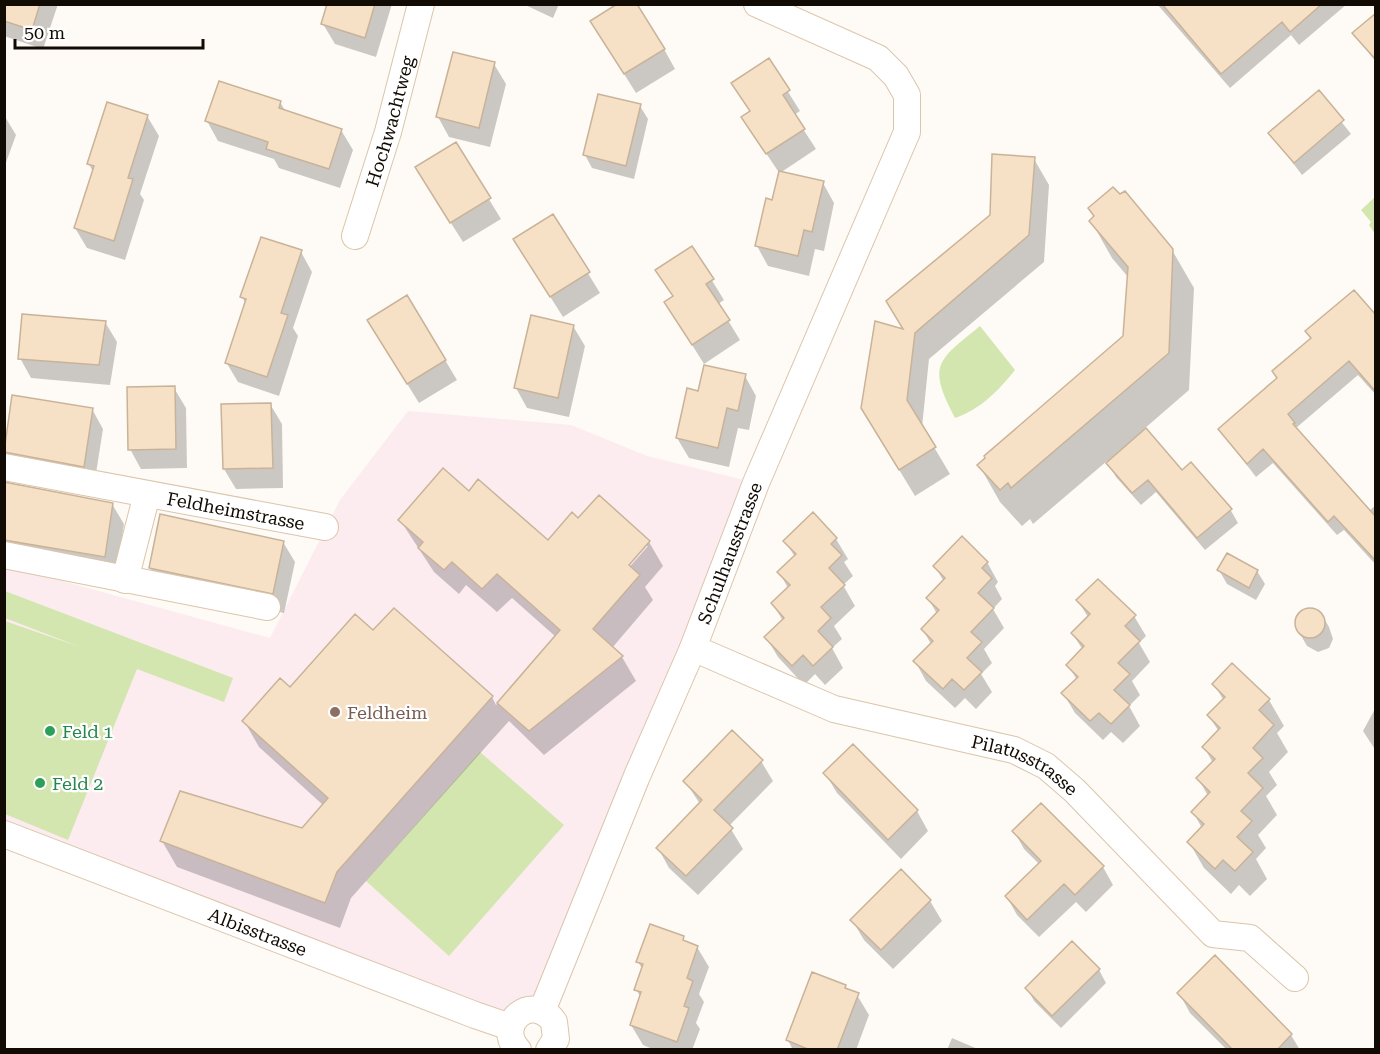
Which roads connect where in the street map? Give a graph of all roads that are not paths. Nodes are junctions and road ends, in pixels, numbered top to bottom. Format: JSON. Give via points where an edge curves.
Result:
{"nodes":[{"id":1,"x":421,"y":4,"type":"edge"},
{"id":2,"x":757,"y":4,"type":"edge"},
{"id":3,"x":355,"y":236,"type":"dead end"},
{"id":4,"x":4,"y":467,"type":"edge"},
{"id":5,"x":147,"y":494,"type":"junction"},
{"id":6,"x":325,"y":527,"type":"dead end"},
{"id":7,"x":4,"y":555,"type":"edge"},
{"id":8,"x":125,"y":580,"type":"junction"},
{"id":9,"x":267,"y":607,"type":"dead end"},
{"id":10,"x":693,"y":648,"type":"junction"},
{"id":11,"x":4,"y":834,"type":"edge"},
{"id":12,"x":1294,"y":978,"type":"dead end"},
{"id":13,"x":542,"y":1011,"type":"junction"},
{"id":14,"x":514,"y":1038,"type":"edge"},
{"id":15,"x":557,"y":1047,"type":"edge"}],
"edges":[{"from":1,"to":3,"type":"street","name":"Hochwachtweg","via":[[388,132]]},
{"from":2,"to":10,"type":"street","name":"Schulhausstrasse","via":[[878,58],[908,95],[907,132],[756,483]]},
{"from":4,"to":5,"type":"street","name":"Feldheimstrasse"},
{"from":5,"to":6,"type":"street","name":"Feldheimstrasse"},
{"from":5,"to":8,"type":"street","name":"Feldheimstrasse"},
{"from":7,"to":8,"type":"street"},
{"from":8,"to":9,"type":"street"},
{"from":10,"to":12,"type":"street","name":"Pilatusstrasse","via":[[834,709],[1014,750],[1046,766],[1213,934],[1250,938]]},
{"from":10,"to":13,"type":"street","name":"Schulhausstrasse"},
{"from":11,"to":14,"type":"street","name":"Albisstrasse"},
{"from":13,"to":14,"type":"street","name":"Albisstrasse","via":[[522,1011],[514,1018]]},
{"from":13,"to":15,"type":"street","via":[[554,1022]]}]}
